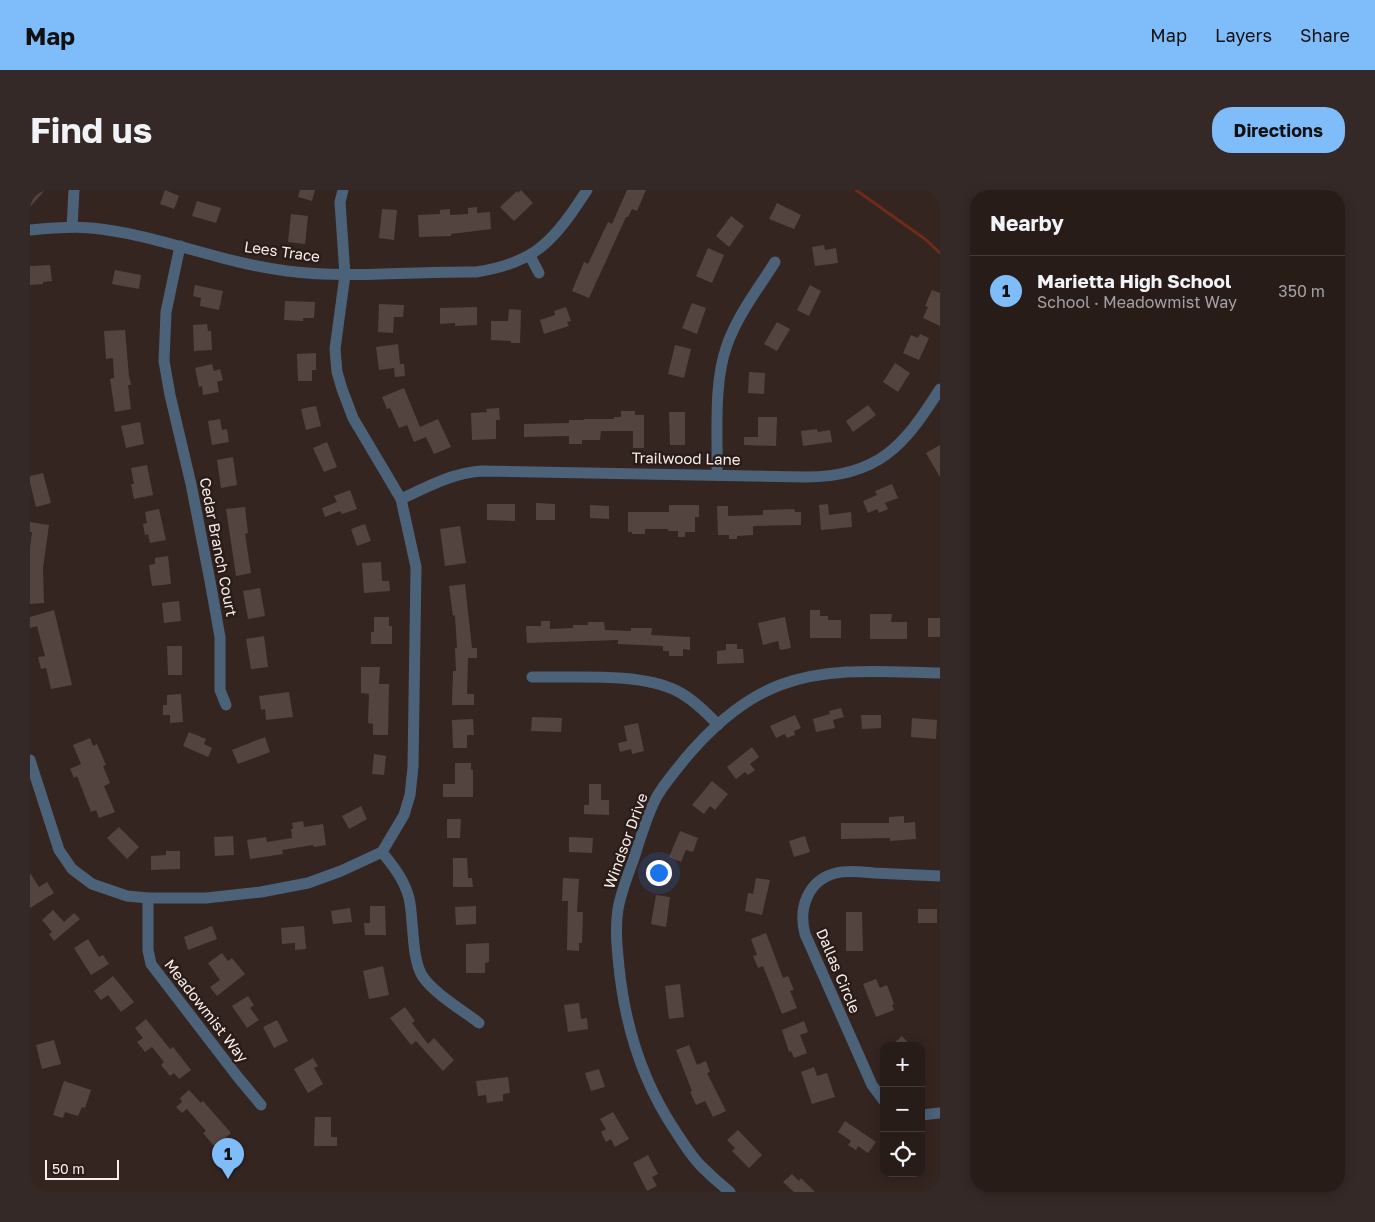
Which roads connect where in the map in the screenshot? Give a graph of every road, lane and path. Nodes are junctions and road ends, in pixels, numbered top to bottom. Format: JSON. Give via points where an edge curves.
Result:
{"nodes":[{"id":1,"x":74,"y":190,"type":"edge"},
{"id":2,"x":343,"y":190,"type":"edge"},
{"id":3,"x":587,"y":190,"type":"edge"},
{"id":4,"x":72,"y":227,"type":"junction"},
{"id":5,"x":30,"y":230,"type":"edge"},
{"id":6,"x":180,"y":246,"type":"junction"},
{"id":7,"x":530,"y":256,"type":"junction"},
{"id":8,"x":775,"y":262,"type":"dead end"},
{"id":9,"x":539,"y":273,"type":"dead end"},
{"id":10,"x":345,"y":274,"type":"junction"},
{"id":11,"x":939,"y":395,"type":"edge"},
{"id":12,"x":717,"y":475,"type":"junction"},
{"id":13,"x":401,"y":499,"type":"junction"},
{"id":14,"x":940,"y":673,"type":"edge"},
{"id":15,"x":532,"y":677,"type":"dead end"},
{"id":16,"x":226,"y":705,"type":"dead end"},
{"id":17,"x":718,"y":725,"type":"junction"},
{"id":18,"x":30,"y":760,"type":"edge"},
{"id":19,"x":382,"y":852,"type":"junction"},
{"id":20,"x":940,"y":876,"type":"edge"},
{"id":21,"x":148,"y":898,"type":"junction"},
{"id":22,"x":479,"y":1023,"type":"dead end"},
{"id":23,"x":880,"y":1096,"type":"edge"},
{"id":24,"x":261,"y":1105,"type":"dead end"},
{"id":25,"x":940,"y":1113,"type":"edge"},
{"id":26,"x":925,"y":1114,"type":"edge"},
{"id":27,"x":730,"y":1192,"type":"edge"}],
"edges":[{"from":1,"to":4,"type":"street"},
{"from":2,"to":10,"type":"street","via":[[340,202]]},
{"from":3,"to":7,"type":"street","name":"Lees Trace","via":[[556,234]]},
{"from":4,"to":5,"type":"street","name":"Lees Trace"},
{"from":4,"to":6,"type":"street","name":"Lees Trace","via":[[106,230]]},
{"from":6,"to":10,"type":"street","name":"Lees Trace","via":[[268,269]]},
{"from":6,"to":16,"type":"street","name":"Cedar Branch Court","via":[[166,312],[164,361],[210,581],[220,637],[220,690]]},
{"from":7,"to":9,"type":"street"},
{"from":7,"to":10,"type":"street","name":"Lees Trace","via":[[496,269],[476,272]]},
{"from":8,"to":12,"type":"street","via":[[738,321],[723,358],[719,382]]},
{"from":10,"to":13,"type":"street","via":[[335,349],[337,372],[353,418]]},
{"from":11,"to":12,"type":"street","name":"Trailwood Lane","via":[[901,444],[883,458],[857,470],[820,477]]},
{"from":12,"to":13,"type":"street","name":"Trailwood Lane","via":[[470,472]]},
{"from":13,"to":19,"type":"street","via":[[417,582],[413,767],[404,815]]},
{"from":14,"to":17,"type":"street","name":"Windsor Drive","via":[[847,671],[804,677],[760,694]]},
{"from":15,"to":17,"type":"street","via":[[616,678],[658,684],[688,698]]},
{"from":17,"to":27,"type":"street","name":"Windsor Drive","via":[[687,757],[656,799],[622,891],[617,937],[624,1005],[647,1080],[668,1120],[692,1155]]},
{"from":18,"to":21,"type":"street","via":[[59,850],[72,869],[92,884],[127,896]]},
{"from":19,"to":21,"type":"street","via":[[308,883],[206,898]]},
{"from":19,"to":22,"type":"street","via":[[399,873],[407,892],[421,975]]},
{"from":20,"to":23,"type":"street","name":"Dallas Circle","via":[[837,872],[812,888],[804,904],[805,934],[872,1085]]},
{"from":21,"to":24,"type":"street","name":"Meadowmist Way","via":[[150,964]]},
{"from":25,"to":26,"type":"street"}]}
